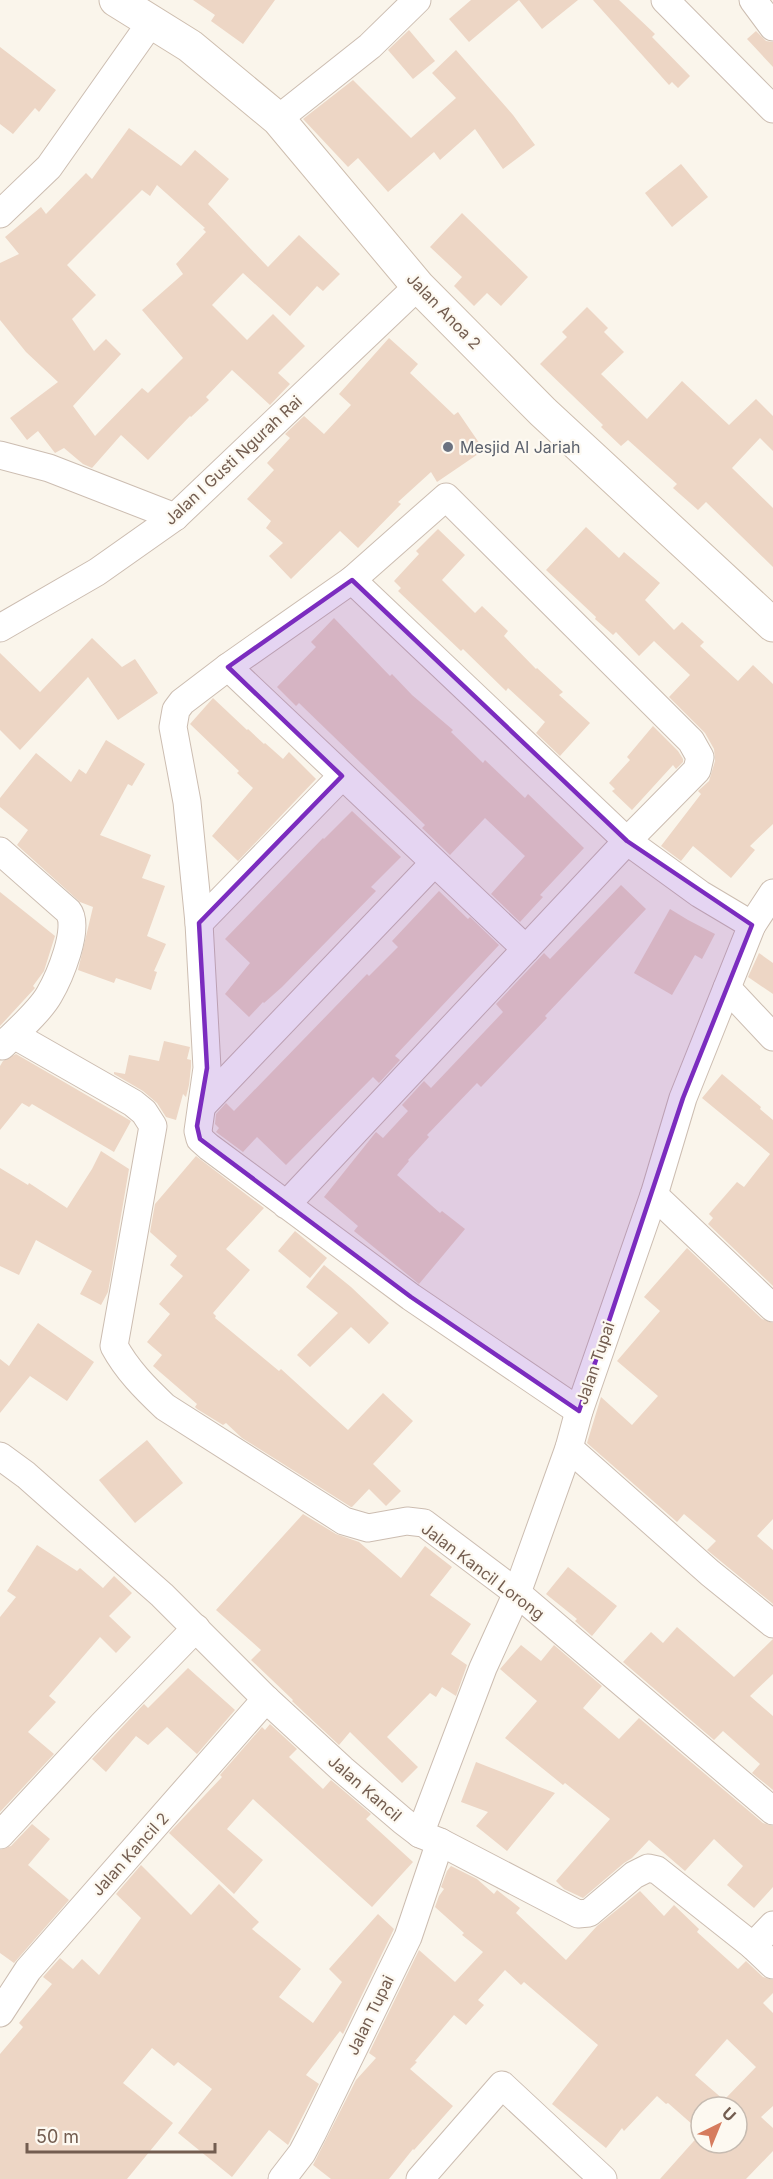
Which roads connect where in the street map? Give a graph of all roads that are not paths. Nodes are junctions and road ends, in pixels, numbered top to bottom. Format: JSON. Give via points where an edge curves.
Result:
{"nodes":[{"id":1,"x":116,"y":0,"type":"edge"},
{"id":2,"x":417,"y":0,"type":"edge"},
{"id":3,"x":665,"y":0,"type":"edge"},
{"id":4,"x":753,"y":0,"type":"edge"},
{"id":5,"x":152,"y":21,"type":"junction"},
{"id":6,"x":773,"y":27,"type":"edge"},
{"id":7,"x":773,"y":109,"type":"edge"},
{"id":8,"x":278,"y":119,"type":"junction"},
{"id":9,"x":0,"y":214,"type":"edge"},
{"id":10,"x":418,"y":286,"type":"junction"},
{"id":11,"x":0,"y":455,"type":"edge"},
{"id":12,"x":175,"y":517,"type":"junction"},
{"id":13,"x":352,"y":580,"type":"junction"},
{"id":14,"x":773,"y":625,"type":"edge"},
{"id":15,"x":0,"y":628,"type":"edge"},
{"id":16,"x":228,"y":667,"type":"junction"},
{"id":17,"x":342,"y":776,"type":"junction"},
{"id":18,"x":627,"y":841,"type":"junction"},
{"id":19,"x":0,"y":850,"type":"edge"},
{"id":20,"x":434,"y":863,"type":"junction"},
{"id":21,"x":773,"y":893,"type":"edge"},
{"id":22,"x":199,"y":923,"type":"junction"},
{"id":23,"x":752,"y":925,"type":"junction"},
{"id":24,"x":526,"y":949,"type":"junction"},
{"id":25,"x":727,"y":988,"type":"junction"},
{"id":26,"x":773,"y":1037,"type":"edge"},
{"id":27,"x":7,"y":1041,"type":"edge"},
{"id":28,"x":202,"y":1106,"type":"junction"},
{"id":29,"x":654,"y":1195,"type":"junction"},
{"id":30,"x":286,"y":1205,"type":"junction"},
{"id":31,"x":773,"y":1308,"type":"edge"},
{"id":32,"x":579,"y":1411,"type":"junction"},
{"id":33,"x":569,"y":1448,"type":"junction"},
{"id":34,"x":0,"y":1456,"type":"edge"},
{"id":35,"x":517,"y":1593,"type":"junction"},
{"id":36,"x":773,"y":1624,"type":"edge"},
{"id":37,"x":196,"y":1628,"type":"junction"},
{"id":38,"x":266,"y":1699,"type":"junction"},
{"id":39,"x":773,"y":1811,"type":"edge"},
{"id":40,"x":0,"y":1835,"type":"edge"},
{"id":41,"x":430,"y":1838,"type":"junction"},
{"id":42,"x":773,"y":1925,"type":"edge"},
{"id":43,"x":753,"y":1946,"type":"junction"},
{"id":44,"x":773,"y":1965,"type":"edge"},
{"id":45,"x":0,"y":2013,"type":"edge"},
{"id":46,"x":282,"y":2179,"type":"edge"},
{"id":47,"x":420,"y":2179,"type":"edge"},
{"id":48,"x":603,"y":2179,"type":"edge"}],
"edges":[{"from":1,"to":5,"type":"street","name":"Jalan Anoa 2"},
{"from":2,"to":8,"type":"street","via":[[370,46]]},
{"from":3,"to":7,"type":"street"},
{"from":4,"to":6,"type":"street"},
{"from":5,"to":8,"type":"street","name":"Jalan Anoa 2","via":[[190,46]]},
{"from":5,"to":9,"type":"street","via":[[49,167]]},
{"from":8,"to":10,"type":"street","name":"Jalan Anoa 2"},
{"from":10,"to":12,"type":"street","name":"Jalan I Gusti Ngurah Rai"},
{"from":10,"to":14,"type":"street","name":"Jalan Anoa 2","via":[[543,412]]},
{"from":11,"to":12,"type":"street","via":[[49,468]]},
{"from":12,"to":15,"type":"street","name":"Jalan I Gusti Ngurah Rai","via":[[97,572]]},
{"from":13,"to":16,"type":"street"},
{"from":13,"to":18,"type":"street"},
{"from":13,"to":18,"type":"street","via":[[446,496],[697,750],[697,770]]},
{"from":16,"to":17,"type":"street"},
{"from":16,"to":22,"type":"street","via":[[182,702],[174,718]]},
{"from":17,"to":20,"type":"street"},
{"from":17,"to":22,"type":"street"},
{"from":18,"to":23,"type":"street","via":[[700,894]]},
{"from":18,"to":24,"type":"street"},
{"from":19,"to":27,"type":"street","via":[[68,911],[73,920],[70,944],[49,996]]},
{"from":20,"to":24,"type":"street"},
{"from":20,"to":28,"type":"street"},
{"from":21,"to":23,"type":"street","name":"Jalan Tupai"},
{"from":22,"to":28,"type":"street","via":[[207,1068]]},
{"from":23,"to":25,"type":"street","name":"Jalan Tupai"},
{"from":24,"to":30,"type":"street"},
{"from":25,"to":26,"type":"street"},
{"from":25,"to":29,"type":"street","name":"Jalan Tupai","via":[[683,1098]]},
{"from":27,"to":35,"type":"street","name":"Jalan Kancil Lorong","via":[[133,1103],[153,1126],[114,1346],[125,1366],[165,1407],[345,1521],[368,1528],[407,1521],[424,1524]]},
{"from":28,"to":30,"type":"street","via":[[197,1126],[200,1139]]},
{"from":29,"to":31,"type":"street"},
{"from":29,"to":32,"type":"street","name":"Jalan Tupai"},
{"from":30,"to":32,"type":"street","via":[[411,1297]]},
{"from":32,"to":33,"type":"street","name":"Jalan Tupai"},
{"from":33,"to":35,"type":"street","name":"Jalan Tupai"},
{"from":33,"to":36,"type":"street"},
{"from":34,"to":37,"type":"street","name":"Jalan Kancil"},
{"from":35,"to":39,"type":"street","name":"Jalan Kancil Lorong"},
{"from":35,"to":41,"type":"street","name":"Jalan Tupai","via":[[483,1668]]},
{"from":37,"to":38,"type":"street","name":"Jalan Kancil"},
{"from":37,"to":40,"type":"street"},
{"from":38,"to":41,"type":"street","name":"Jalan Kancil","via":[[342,1768]]},
{"from":38,"to":45,"type":"street","name":"Jalan Kancil 2","via":[[28,1970]]},
{"from":41,"to":43,"type":"street","name":"Jalan Kancil","via":[[578,1914],[589,1913],[634,1875],[648,1868],[657,1870]]},
{"from":41,"to":46,"type":"street","name":"Jalan Tupai","via":[[408,1937],[312,2134]]},
{"from":42,"to":43,"type":"street"},
{"from":43,"to":44,"type":"street","name":"Jalan Kancil"},
{"from":47,"to":48,"type":"street","via":[[502,2085]]}]}
